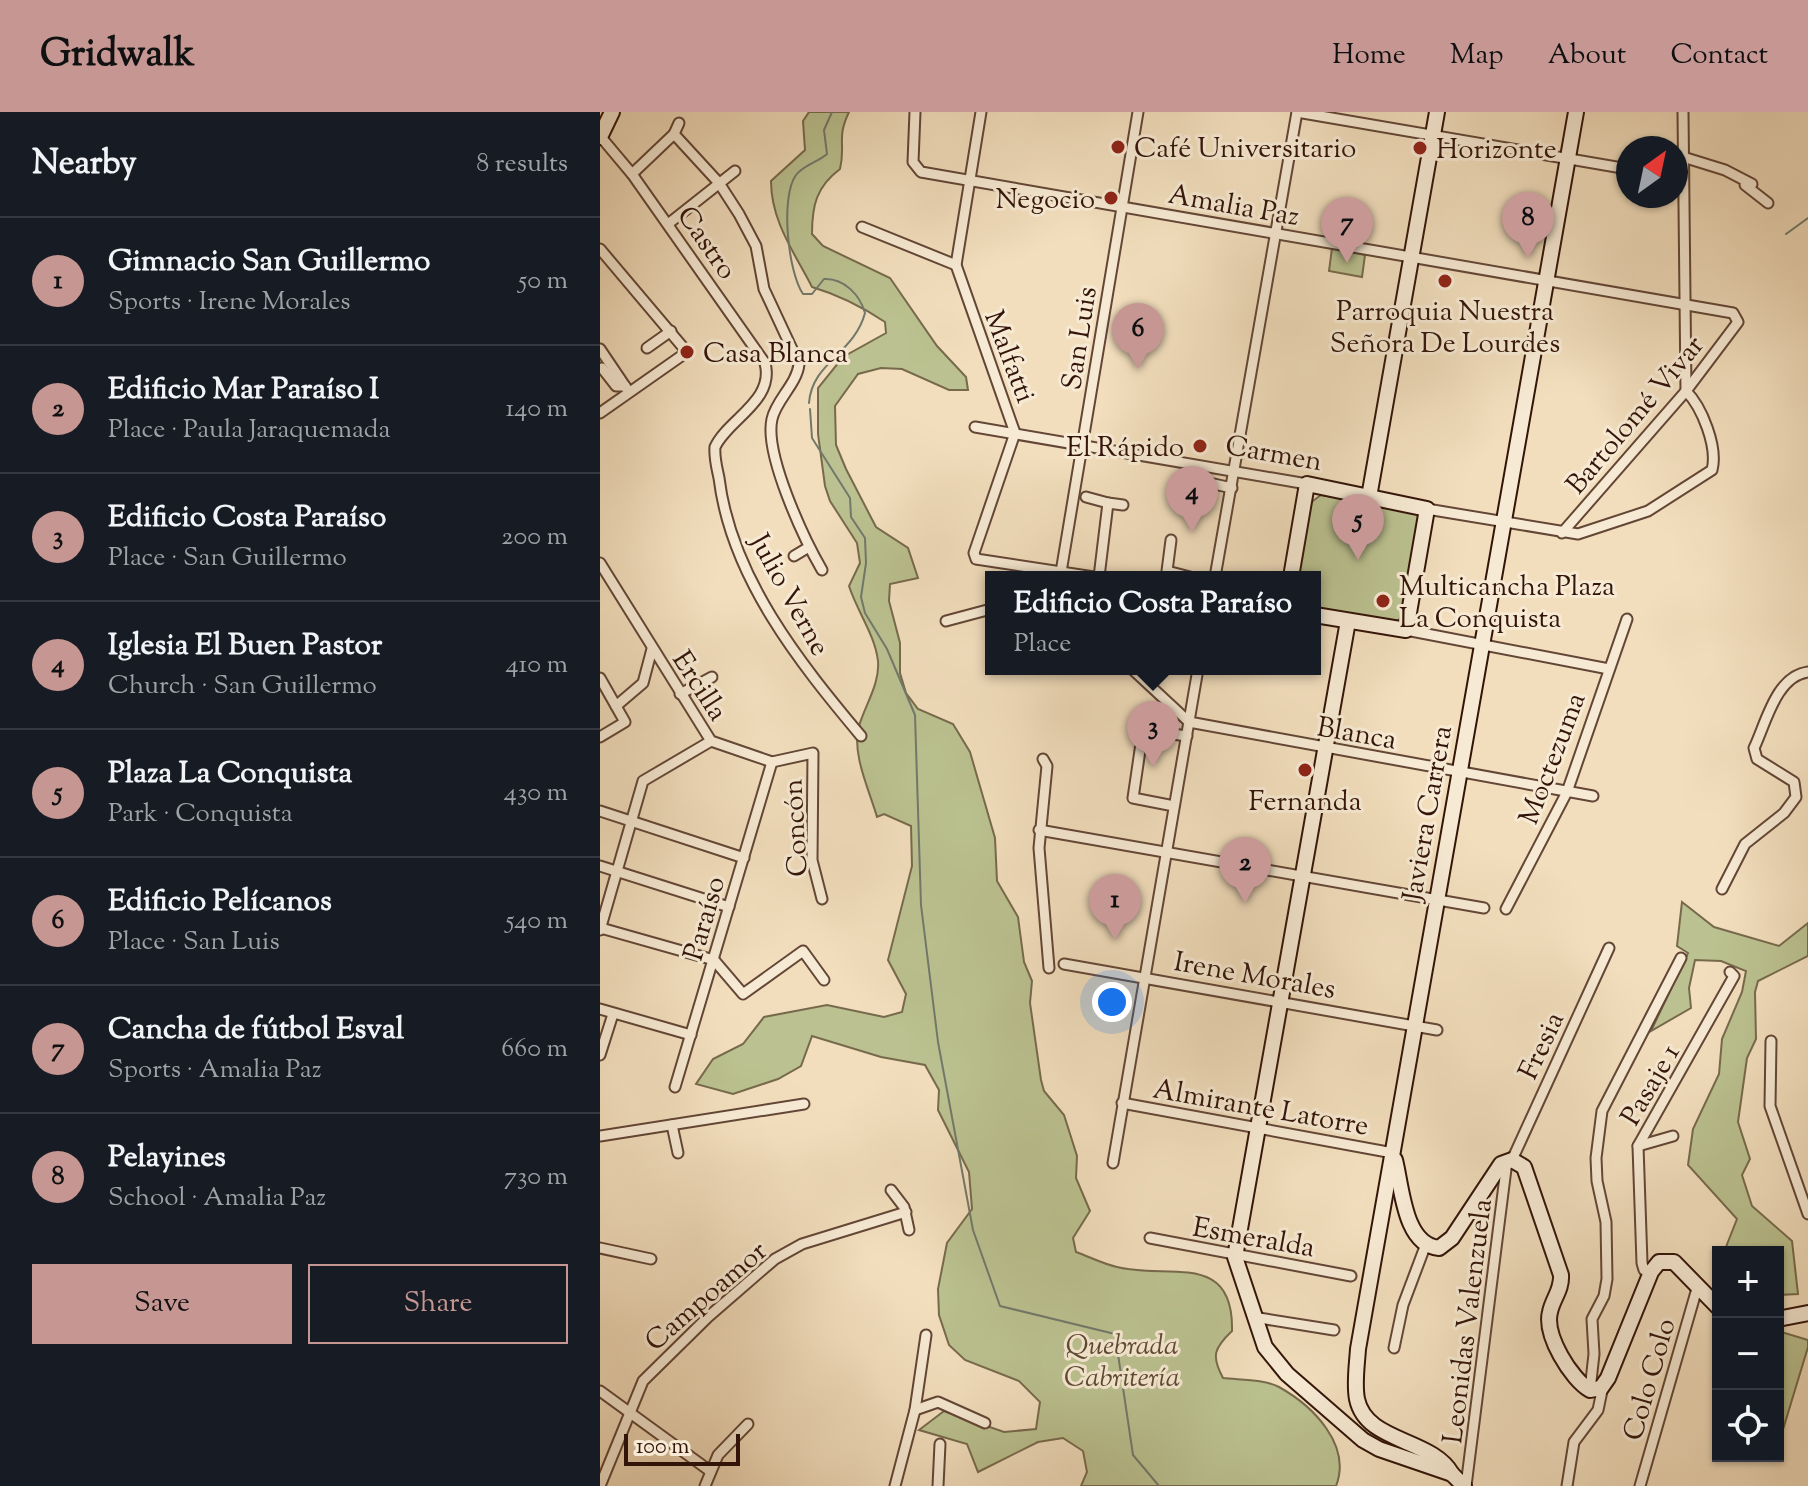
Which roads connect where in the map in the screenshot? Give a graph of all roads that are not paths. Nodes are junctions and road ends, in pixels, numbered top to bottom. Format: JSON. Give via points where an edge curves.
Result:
{"nodes":[{"id":1,"x":612,"y":112,"type":"edge"},
{"id":2,"x":915,"y":112,"type":"edge"},
{"id":3,"x":981,"y":112,"type":"edge"},
{"id":4,"x":1138,"y":112,"type":"edge"},
{"id":5,"x":1297,"y":112,"type":"edge"},
{"id":6,"x":1437,"y":112,"type":"edge"},
{"id":7,"x":1576,"y":112,"type":"edge"},
{"id":8,"x":1683,"y":112,"type":"edge"},
{"id":9,"x":679,"y":123,"type":"dead end"},
{"id":10,"x":674,"y":134,"type":"junction"},
{"id":11,"x":1433,"y":135,"type":"junction"},
{"id":12,"x":1683,"y":136,"type":"edge"},
{"id":13,"x":600,"y":137,"type":"edge"},
{"id":14,"x":1567,"y":159,"type":"junction"},
{"id":15,"x":1688,"y":159,"type":"edge"},
{"id":16,"x":1616,"y":167,"type":"edge"},
{"id":17,"x":1715,"y":167,"type":"junction"},
{"id":18,"x":735,"y":171,"type":"dead end"},
{"id":19,"x":632,"y":174,"type":"junction"},
{"id":20,"x":969,"y":180,"type":"junction"},
{"id":21,"x":719,"y":183,"type":"junction"},
{"id":22,"x":1752,"y":184,"type":"dead end"},
{"id":23,"x":1768,"y":203,"type":"dead end"},
{"id":24,"x":1121,"y":206,"type":"junction"},
{"id":25,"x":1681,"y":208,"type":"edge"},
{"id":26,"x":668,"y":224,"type":"junction"},
{"id":27,"x":862,"y":227,"type":"dead end"},
{"id":28,"x":1276,"y":233,"type":"junction"},
{"id":29,"x":600,"y":249,"type":"edge"},
{"id":30,"x":1412,"y":256,"type":"junction"},
{"id":31,"x":956,"y":265,"type":"junction"},
{"id":32,"x":1545,"y":280,"type":"junction"},
{"id":33,"x":1685,"y":307,"type":"junction"},
{"id":34,"x":1738,"y":322,"type":"joint"},
{"id":35,"x":671,"y":331,"type":"junction"},
{"id":36,"x":647,"y":348,"type":"dead end"},
{"id":37,"x":600,"y":349,"type":"edge"},
{"id":38,"x":602,"y":368,"type":"dead end"},
{"id":39,"x":766,"y":380,"type":"joint"},
{"id":40,"x":627,"y":389,"type":"junction"},
{"id":41,"x":1686,"y":391,"type":"junction"},
{"id":42,"x":600,"y":413,"type":"edge"},
{"id":43,"x":975,"y":427,"type":"dead end"},
{"id":44,"x":1015,"y":433,"type":"junction"},
{"id":45,"x":1083,"y":446,"type":"junction"},
{"id":46,"x":1235,"y":471,"type":"junction"},
{"id":47,"x":1191,"y":479,"type":"dead end"},
{"id":48,"x":1307,"y":484,"type":"junction"},
{"id":49,"x":1232,"y":488,"type":"junction"},
{"id":50,"x":1086,"y":497,"type":"dead end"},
{"id":51,"x":1369,"y":497,"type":"junction"},
{"id":52,"x":1108,"y":503,"type":"junction"},
{"id":53,"x":1123,"y":505,"type":"dead end"},
{"id":54,"x":1427,"y":509,"type":"junction"},
{"id":55,"x":1503,"y":520,"type":"junction"},
{"id":56,"x":1562,"y":533,"type":"junction"},
{"id":57,"x":1171,"y":540,"type":"dead end"},
{"id":58,"x":809,"y":547,"type":"junction"},
{"id":59,"x":794,"y":556,"type":"dead end"},
{"id":60,"x":600,"y":563,"type":"edge"},
{"id":61,"x":822,"y":570,"type":"dead end"},
{"id":62,"x":1054,"y":571,"type":"edge"},
{"id":63,"x":1061,"y":571,"type":"edge"},
{"id":64,"x":1097,"y":571,"type":"edge"},
{"id":65,"x":1167,"y":571,"type":"edge"},
{"id":66,"x":1216,"y":571,"type":"edge"},
{"id":67,"x":1292,"y":571,"type":"edge"},
{"id":68,"x":985,"y":611,"type":"edge"},
{"id":69,"x":1321,"y":616,"type":"edge"},
{"id":70,"x":1627,"y":619,"type":"dead end"},
{"id":71,"x":946,"y":621,"type":"dead end"},
{"id":72,"x":1348,"y":621,"type":"junction"},
{"id":73,"x":1406,"y":630,"type":"junction"},
{"id":74,"x":1483,"y":645,"type":"junction"},
{"id":75,"x":652,"y":649,"type":"junction"},
{"id":76,"x":1609,"y":669,"type":"junction"},
{"id":77,"x":1808,"y":672,"type":"edge"},
{"id":78,"x":1138,"y":675,"type":"edge"},
{"id":79,"x":1197,"y":675,"type":"edge"},
{"id":80,"x":712,"y":677,"type":"dead end"},
{"id":81,"x":600,"y":678,"type":"edge"},
{"id":82,"x":680,"y":694,"type":"junction"},
{"id":83,"x":616,"y":706,"type":"junction"},
{"id":84,"x":1189,"y":722,"type":"junction"},
{"id":85,"x":861,"y":736,"type":"dead end"},
{"id":86,"x":1187,"y":736,"type":"junction"},
{"id":87,"x":600,"y":737,"type":"edge"},
{"id":88,"x":711,"y":741,"type":"junction"},
{"id":89,"x":1323,"y":748,"type":"junction"},
{"id":90,"x":1043,"y":759,"type":"dead end"},
{"id":91,"x":772,"y":762,"type":"junction"},
{"id":92,"x":1460,"y":773,"type":"junction"},
{"id":93,"x":1567,"y":792,"type":"junction"},
{"id":94,"x":1593,"y":796,"type":"dead end"},
{"id":95,"x":1174,"y":806,"type":"junction"},
{"id":96,"x":600,"y":811,"type":"edge"},
{"id":97,"x":632,"y":821,"type":"junction"},
{"id":98,"x":1039,"y":830,"type":"junction"},
{"id":99,"x":1166,"y":851,"type":"junction"},
{"id":100,"x":744,"y":858,"type":"junction"},
{"id":101,"x":600,"y":866,"type":"edge"},
{"id":102,"x":617,"y":871,"type":"junction"},
{"id":103,"x":1301,"y":875,"type":"junction"},
{"id":104,"x":1722,"y":889,"type":"dead end"},
{"id":105,"x":822,"y":899,"type":"dead end"},
{"id":106,"x":1437,"y":899,"type":"junction"},
{"id":107,"x":729,"y":907,"type":"junction"},
{"id":108,"x":1484,"y":908,"type":"dead end"},
{"id":109,"x":1506,"y":909,"type":"dead end"},
{"id":110,"x":600,"y":929,"type":"edge"},
{"id":111,"x":1609,"y":948,"type":"dead end"},
{"id":112,"x":1681,"y":958,"type":"dead end"},
{"id":113,"x":714,"y":960,"type":"junction"},
{"id":114,"x":1064,"y":964,"type":"dead end"},
{"id":115,"x":1049,"y":968,"type":"dead end"},
{"id":116,"x":1730,"y":972,"type":"dead end"},
{"id":117,"x":1144,"y":978,"type":"junction"},
{"id":118,"x":824,"y":980,"type":"dead end"},
{"id":119,"x":1280,"y":1001,"type":"junction"},
{"id":120,"x":600,"y":1009,"type":"edge"},
{"id":121,"x":613,"y":1014,"type":"junction"},
{"id":122,"x":1414,"y":1026,"type":"junction"},
{"id":123,"x":1437,"y":1030,"type":"dead end"},
{"id":124,"x":691,"y":1035,"type":"junction"},
{"id":125,"x":1771,"y":1041,"type":"dead end"},
{"id":126,"x":600,"y":1055,"type":"edge"},
{"id":127,"x":675,"y":1087,"type":"dead end"},
{"id":128,"x":1122,"y":1103,"type":"junction"},
{"id":129,"x":804,"y":1104,"type":"dead end"},
{"id":130,"x":672,"y":1125,"type":"junction"},
{"id":131,"x":1257,"y":1128,"type":"junction"},
{"id":132,"x":600,"y":1136,"type":"edge"},
{"id":133,"x":1673,"y":1136,"type":"dead end"},
{"id":134,"x":1638,"y":1146,"type":"junction"},
{"id":135,"x":678,"y":1153,"type":"dead end"},
{"id":136,"x":1393,"y":1153,"type":"junction"},
{"id":137,"x":1509,"y":1161,"type":"junction"},
{"id":138,"x":1113,"y":1163,"type":"dead end"},
{"id":139,"x":891,"y":1190,"type":"dead end"},
{"id":140,"x":906,"y":1212,"type":"junction"},
{"id":141,"x":1808,"y":1214,"type":"edge"},
{"id":142,"x":909,"y":1230,"type":"dead end"},
{"id":143,"x":1150,"y":1238,"type":"dead end"},
{"id":144,"x":1426,"y":1244,"type":"junction"},
{"id":145,"x":600,"y":1248,"type":"edge"},
{"id":146,"x":1235,"y":1257,"type":"junction"},
{"id":147,"x":651,"y":1259,"type":"dead end"},
{"id":148,"x":1651,"y":1272,"type":"junction"},
{"id":149,"x":1351,"y":1276,"type":"dead end"},
{"id":150,"x":1698,"y":1285,"type":"junction"},
{"id":151,"x":1712,"y":1300,"type":"edge"},
{"id":152,"x":1808,"y":1313,"type":"edge"},
{"id":153,"x":1253,"y":1317,"type":"junction"},
{"id":154,"x":1783,"y":1318,"type":"edge"},
{"id":155,"x":1334,"y":1330,"type":"dead end"},
{"id":156,"x":926,"y":1335,"type":"dead end"},
{"id":157,"x":1394,"y":1348,"type":"dead end"},
{"id":158,"x":1596,"y":1388,"type":"junction"},
{"id":159,"x":600,"y":1391,"type":"edge"},
{"id":160,"x":915,"y":1410,"type":"junction"},
{"id":161,"x":628,"y":1412,"type":"junction"},
{"id":162,"x":985,"y":1423,"type":"dead end"},
{"id":163,"x":748,"y":1424,"type":"dead end"},
{"id":164,"x":1406,"y":1441,"type":"junction"},
{"id":165,"x":940,"y":1444,"type":"dead end"},
{"id":166,"x":1410,"y":1459,"type":"junction"},
{"id":167,"x":710,"y":1471,"type":"junction"},
{"id":168,"x":1452,"y":1474,"type":"junction"},
{"id":169,"x":600,"y":1486,"type":"edge"},
{"id":170,"x":705,"y":1486,"type":"edge"},
{"id":171,"x":895,"y":1486,"type":"edge"},
{"id":172,"x":938,"y":1486,"type":"edge"},
{"id":173,"x":1465,"y":1486,"type":"edge"},
{"id":174,"x":1567,"y":1486,"type":"edge"},
{"id":175,"x":1640,"y":1486,"type":"edge"}],
"edges":[{"from":1,"to":13,"type":"street"},
{"from":2,"to":20,"type":"street","name":"Amalia Paz","via":[[915,168]]},
{"from":3,"to":20,"type":"street","name":"Malfatti"},
{"from":4,"to":24,"type":"street","name":"San Luis"},
{"from":5,"to":11,"type":"street"},
{"from":5,"to":28,"type":"street"},
{"from":6,"to":11,"type":"street"},
{"from":7,"to":14,"type":"street","name":"Javiera Carrera"},
{"from":8,"to":12,"type":"street"},
{"from":9,"to":10,"type":"street"},
{"from":10,"to":19,"type":"street"},
{"from":10,"to":21,"type":"street"},
{"from":11,"to":14,"type":"street"},
{"from":11,"to":30,"type":"street"},
{"from":13,"to":19,"type":"street","name":"Castro"},
{"from":14,"to":16,"type":"street"},
{"from":14,"to":32,"type":"street","name":"Javiera Carrera"},
{"from":15,"to":17,"type":"street"},
{"from":17,"to":22,"type":"street"},
{"from":17,"to":23,"type":"street"},
{"from":18,"to":21,"type":"street"},
{"from":19,"to":26,"type":"street","name":"Castro"},
{"from":20,"to":24,"type":"street","name":"Amalia Paz"},
{"from":20,"to":31,"type":"street","name":"Malfatti"},
{"from":21,"to":26,"type":"street"},
{"from":21,"to":58,"type":"street","via":[[756,246],[764,289],[799,364],[773,414],[771,437]]},
{"from":24,"to":28,"type":"street","name":"Amalia Paz"},
{"from":24,"to":45,"type":"street","name":"San Luis"},
{"from":25,"to":33,"type":"street"},
{"from":26,"to":39,"type":"street","name":"Castro","via":[[765,363]]},
{"from":27,"to":31,"type":"street"},
{"from":28,"to":30,"type":"street","name":"Amalia Paz"},
{"from":28,"to":46,"type":"street"},
{"from":29,"to":35,"type":"street"},
{"from":30,"to":32,"type":"street","name":"Amalia Paz"},
{"from":30,"to":51,"type":"street"},
{"from":31,"to":44,"type":"street","name":"Malfatti"},
{"from":32,"to":33,"type":"street","name":"Amalia Paz"},
{"from":32,"to":55,"type":"street","name":"Javiera Carrera"},
{"from":33,"to":34,"type":"street","name":"Amalia Paz","via":[[1733,313]]},
{"from":33,"to":41,"type":"street"},
{"from":34,"to":41,"type":"street","name":"Bartolomé Vivar"},
{"from":35,"to":36,"type":"street"},
{"from":35,"to":40,"type":"street","via":[[687,352]]},
{"from":37,"to":40,"type":"street"},
{"from":38,"to":40,"type":"street","via":[[616,386]]},
{"from":39,"to":85,"type":"street","name":"Julio Verne","via":[[715,447],[720,492],[732,534],[786,641]]},
{"from":40,"to":42,"type":"street"},
{"from":41,"to":56,"type":"street","name":"Bartolomé Vivar"},
{"from":41,"to":56,"type":"street","via":[[1703,416],[1714,460],[1709,473],[1648,511],[1591,531]]},
{"from":43,"to":44,"type":"street","name":"Carmen"},
{"from":44,"to":45,"type":"street","name":"Carmen"},
{"from":44,"to":62,"type":"street","name":"Malfatti","via":[[974,553],[976,559]]},
{"from":45,"to":46,"type":"street","name":"Carmen"},
{"from":45,"to":63,"type":"street","name":"San Luis"},
{"from":46,"to":48,"type":"street","name":"Carmen"},
{"from":46,"to":49,"type":"street"},
{"from":47,"to":49,"type":"street"},
{"from":48,"to":51,"type":"street","name":"Carmen"},
{"from":48,"to":67,"type":"street"},
{"from":49,"to":66,"type":"street"},
{"from":50,"to":52,"type":"street"},
{"from":51,"to":54,"type":"street","name":"Carmen"},
{"from":52,"to":53,"type":"street"},
{"from":52,"to":64,"type":"street"},
{"from":54,"to":55,"type":"street","name":"Carmen"},
{"from":54,"to":73,"type":"street"},
{"from":55,"to":56,"type":"street","name":"Carmen"},
{"from":55,"to":74,"type":"street","name":"Javiera Carrera"},
{"from":57,"to":65,"type":"street"},
{"from":58,"to":59,"type":"street"},
{"from":58,"to":61,"type":"street"},
{"from":60,"to":75,"type":"street","name":"Ercilla"},
{"from":68,"to":71,"type":"street"},
{"from":69,"to":72,"type":"street"},
{"from":70,"to":76,"type":"street","name":"Moctezuma"},
{"from":72,"to":73,"type":"street"},
{"from":72,"to":89,"type":"street"},
{"from":73,"to":74,"type":"street"},
{"from":74,"to":76,"type":"street"},
{"from":74,"to":92,"type":"street","name":"Javiera Carrera"},
{"from":75,"to":82,"type":"street","name":"Ercilla"},
{"from":75,"to":83,"type":"street","via":[[643,683]]},
{"from":76,"to":93,"type":"street","name":"Moctezuma"},
{"from":77,"to":104,"type":"street","via":[[1784,685],[1754,748],[1757,759],[1794,782],[1796,797],[1745,844]]},
{"from":78,"to":84,"type":"street"},
{"from":79,"to":84,"type":"street"},
{"from":80,"to":82,"type":"street"},
{"from":81,"to":83,"type":"street"},
{"from":82,"to":88,"type":"street","name":"Ercilla"},
{"from":83,"to":87,"type":"street","via":[[625,722]]},
{"from":84,"to":86,"type":"street"},
{"from":84,"to":89,"type":"street","name":"Blanca"},
{"from":86,"to":95,"type":"street"},
{"from":86,"to":95,"type":"street","via":[[1147,729],[1130,795]]},
{"from":88,"to":91,"type":"street","name":"Ercilla"},
{"from":88,"to":97,"type":"street","via":[[646,778]]},
{"from":89,"to":92,"type":"street","name":"Blanca"},
{"from":89,"to":103,"type":"street"},
{"from":90,"to":98,"type":"street","via":[[1047,766]]},
{"from":91,"to":100,"type":"street","name":"Paraíso"},
{"from":91,"to":105,"type":"street","name":"Concón","via":[[813,753],[812,860]]},
{"from":92,"to":93,"type":"street","name":"Blanca"},
{"from":92,"to":106,"type":"street","name":"Javiera Carrera"},
{"from":93,"to":94,"type":"street","name":"Blanca"},
{"from":93,"to":109,"type":"street","name":"Moctezuma"},
{"from":95,"to":99,"type":"street"},
{"from":96,"to":97,"type":"street"},
{"from":97,"to":100,"type":"street"},
{"from":97,"to":102,"type":"street"},
{"from":98,"to":99,"type":"street"},
{"from":98,"to":115,"type":"street"},
{"from":99,"to":103,"type":"street"},
{"from":99,"to":117,"type":"street"},
{"from":100,"to":107,"type":"street","name":"Paraíso"},
{"from":101,"to":102,"type":"street"},
{"from":102,"to":107,"type":"street"},
{"from":102,"to":110,"type":"street"},
{"from":103,"to":106,"type":"street"},
{"from":103,"to":119,"type":"street"},
{"from":106,"to":108,"type":"street"},
{"from":106,"to":122,"type":"street","name":"Javiera Carrera"},
{"from":107,"to":113,"type":"street","name":"Paraíso"},
{"from":110,"to":113,"type":"street"},
{"from":111,"to":137,"type":"street","name":"Fresia"},
{"from":112,"to":158,"type":"street","via":[[1602,1111],[1596,1158],[1606,1222],[1607,1279],[1592,1319]]},
{"from":113,"to":118,"type":"street","via":[[743,994],[803,951]]},
{"from":113,"to":124,"type":"street","name":"Paraíso"},
{"from":114,"to":117,"type":"street","name":"Irene Morales"},
{"from":116,"to":134,"type":"street","name":"Pasaje 1","via":[[1734,976],[1718,1008]]},
{"from":117,"to":119,"type":"street","name":"Irene Morales"},
{"from":117,"to":128,"type":"street"},
{"from":119,"to":122,"type":"street","name":"Irene Morales"},
{"from":119,"to":131,"type":"street"},
{"from":120,"to":121,"type":"street"},
{"from":121,"to":124,"type":"street"},
{"from":121,"to":126,"type":"street"},
{"from":122,"to":123,"type":"street","name":"Irene Morales"},
{"from":122,"to":136,"type":"street","name":"Javiera Carrera"},
{"from":124,"to":127,"type":"street","name":"Paraíso"},
{"from":125,"to":141,"type":"street","via":[[1770,1106]]},
{"from":128,"to":131,"type":"street","name":"Almirante Latorre"},
{"from":128,"to":138,"type":"street"},
{"from":129,"to":130,"type":"street"},
{"from":130,"to":132,"type":"street"},
{"from":130,"to":135,"type":"street"},
{"from":131,"to":136,"type":"street","name":"Almirante Latorre"},
{"from":131,"to":146,"type":"street","via":[[1244,1172]]},
{"from":133,"to":134,"type":"street"},
{"from":134,"to":148,"type":"street","name":"Pasaje 1","via":[[1642,1263]]},
{"from":136,"to":144,"type":"street","via":[[1412,1228]]},
{"from":136,"to":164,"type":"street","name":"Javiera Carrera","via":[[1358,1349],[1357,1399],[1375,1425]]},
{"from":137,"to":144,"type":"street","via":[[1493,1175],[1452,1238],[1439,1248]]},
{"from":137,"to":158,"type":"street","via":[[1527,1171],[1560,1268],[1562,1283],[1549,1328],[1576,1378]]},
{"from":137,"to":173,"type":"street","name":"Leonidas Valenzuela"},
{"from":139,"to":140,"type":"street"},
{"from":140,"to":142,"type":"street"},
{"from":140,"to":161,"type":"street","name":"Campoamor","via":[[802,1244],[775,1259],[649,1373]]},
{"from":143,"to":146,"type":"street","name":"Esmeralda"},
{"from":144,"to":157,"type":"street","via":[[1403,1305]]},
{"from":145,"to":147,"type":"street"},
{"from":146,"to":149,"type":"street","name":"Esmeralda"},
{"from":146,"to":153,"type":"street"},
{"from":148,"to":150,"type":"street","via":[[1669,1260]]},
{"from":148,"to":158,"type":"street"},
{"from":150,"to":151,"type":"street"},
{"from":150,"to":175,"type":"street","name":"Colo Colo"},
{"from":152,"to":154,"type":"street"},
{"from":153,"to":155,"type":"street"},
{"from":153,"to":166,"type":"street","via":[[1274,1361],[1311,1395],[1363,1440]]},
{"from":156,"to":160,"type":"street"},
{"from":158,"to":174,"type":"street","via":[[1598,1410],[1574,1442]]},
{"from":159,"to":161,"type":"street"},
{"from":160,"to":162,"type":"street","via":[[938,1402]]},
{"from":160,"to":171,"type":"street"},
{"from":161,"to":167,"type":"street"},
{"from":161,"to":169,"type":"street","name":"Campoamor"},
{"from":163,"to":167,"type":"street","via":[[723,1448]]},
{"from":164,"to":166,"type":"street"},
{"from":164,"to":168,"type":"street","name":"Javiera Carrera","via":[[1437,1457]]},
{"from":165,"to":172,"type":"street"},
{"from":166,"to":168,"type":"street"},
{"from":167,"to":170,"type":"street"},
{"from":168,"to":173,"type":"street","name":"Javiera Carrera"}]}
